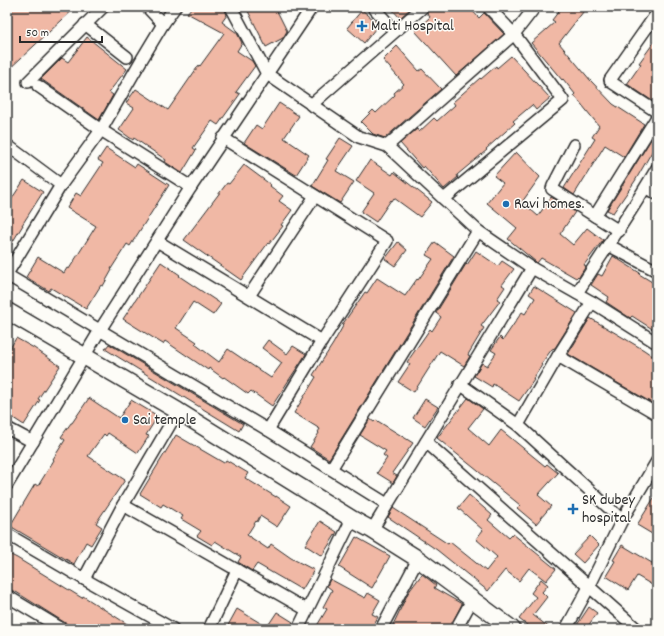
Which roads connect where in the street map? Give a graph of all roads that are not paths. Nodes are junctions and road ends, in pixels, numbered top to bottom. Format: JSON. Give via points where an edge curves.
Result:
{"nodes":[{"id":1,"x":103,"y":7,"type":"edge"},
{"id":2,"x":147,"y":7,"type":"edge"},
{"id":3,"x":176,"y":7,"type":"edge"},
{"id":4,"x":232,"y":7,"type":"edge"},
{"id":5,"x":312,"y":7,"type":"edge"},
{"id":6,"x":373,"y":7,"type":"edge"},
{"id":7,"x":423,"y":7,"type":"edge"},
{"id":8,"x":488,"y":7,"type":"edge"},
{"id":9,"x":535,"y":7,"type":"edge"},
{"id":10,"x":657,"y":13,"type":"edge"},
{"id":11,"x":85,"y":24,"type":"junction"},
{"id":12,"x":163,"y":24,"type":"junction"},
{"id":13,"x":395,"y":31,"type":"junction"},
{"id":14,"x":514,"y":34,"type":"junction"},
{"id":15,"x":127,"y":57,"type":"dead end"},
{"id":16,"x":267,"y":74,"type":"junction"},
{"id":17,"x":311,"y":105,"type":"junction"},
{"id":18,"x":657,"y":112,"type":"edge"},
{"id":19,"x":657,"y":117,"type":"edge"},
{"id":20,"x":101,"y":130,"type":"junction"},
{"id":21,"x":223,"y":138,"type":"junction"},
{"id":22,"x":7,"y":144,"type":"edge"},
{"id":23,"x":574,"y":145,"type":"dead end"},
{"id":24,"x":387,"y":146,"type":"junction"},
{"id":25,"x":657,"y":168,"type":"edge"},
{"id":26,"x":61,"y":185,"type":"junction"},
{"id":27,"x":191,"y":187,"type":"junction"},
{"id":28,"x":646,"y":188,"type":"junction"},
{"id":29,"x":657,"y":194,"type":"edge"},
{"id":30,"x":315,"y":196,"type":"junction"},
{"id":31,"x":444,"y":199,"type":"junction"},
{"id":32,"x":595,"y":216,"type":"junction"},
{"id":33,"x":478,"y":231,"type":"junction"},
{"id":34,"x":619,"y":231,"type":"junction"},
{"id":35,"x":157,"y":241,"type":"junction"},
{"id":36,"x":608,"y":245,"type":"junction"},
{"id":37,"x":532,"y":268,"type":"junction"},
{"id":38,"x":657,"y":271,"type":"edge"},
{"id":39,"x":7,"y":275,"type":"edge"},
{"id":40,"x":577,"y":293,"type":"junction"},
{"id":41,"x":249,"y":296,"type":"junction"},
{"id":42,"x":592,"y":302,"type":"junction"},
{"id":43,"x":7,"y":311,"type":"edge"},
{"id":44,"x":100,"y":330,"type":"junction"},
{"id":45,"x":322,"y":341,"type":"junction"},
{"id":46,"x":657,"y":343,"type":"edge"},
{"id":47,"x":85,"y":356,"type":"junction"},
{"id":48,"x":558,"y":356,"type":"junction"},
{"id":49,"x":460,"y":384,"type":"junction"},
{"id":50,"x":178,"y":411,"type":"junction"},
{"id":51,"x":657,"y":414,"type":"edge"},
{"id":52,"x":518,"y":425,"type":"junction"},
{"id":53,"x":7,"y":428,"type":"edge"},
{"id":54,"x":268,"y":430,"type":"junction"},
{"id":55,"x":33,"y":442,"type":"junction"},
{"id":56,"x":426,"y":442,"type":"junction"},
{"id":57,"x":657,"y":461,"type":"edge"},
{"id":58,"x":331,"y":469,"type":"junction"},
{"id":59,"x":7,"y":485,"type":"edge"},
{"id":60,"x":387,"y":504,"type":"junction"},
{"id":61,"x":123,"y":506,"type":"junction"},
{"id":62,"x":352,"y":519,"type":"junction"},
{"id":63,"x":622,"y":520,"type":"junction"},
{"id":64,"x":372,"y":530,"type":"junction"},
{"id":65,"x":7,"y":534,"type":"edge"},
{"id":66,"x":418,"y":559,"type":"junction"},
{"id":67,"x":237,"y":570,"type":"junction"},
{"id":68,"x":84,"y":580,"type":"junction"},
{"id":69,"x":589,"y":587,"type":"junction"},
{"id":70,"x":7,"y":596,"type":"edge"},
{"id":71,"x":472,"y":600,"type":"junction"},
{"id":72,"x":307,"y":610,"type":"junction"},
{"id":73,"x":62,"y":629,"type":"edge"},
{"id":74,"x":172,"y":629,"type":"edge"},
{"id":75,"x":209,"y":629,"type":"edge"},
{"id":76,"x":298,"y":629,"type":"edge"},
{"id":77,"x":381,"y":629,"type":"edge"},
{"id":78,"x":456,"y":629,"type":"edge"},
{"id":79,"x":512,"y":629,"type":"edge"},
{"id":80,"x":566,"y":629,"type":"edge"},
{"id":81,"x":637,"y":629,"type":"edge"}],
"edges":[{"from":1,"to":11,"type":"street"},
{"from":2,"to":12,"type":"street"},
{"from":3,"to":12,"type":"street"},
{"from":4,"to":16,"type":"street"},
{"from":5,"to":16,"type":"street"},
{"from":6,"to":13,"type":"street"},
{"from":7,"to":13,"type":"street"},
{"from":8,"to":14,"type":"street"},
{"from":9,"to":14,"type":"street"},
{"from":10,"to":18,"type":"street","via":[[610,80]]},
{"from":11,"to":15,"type":"street"},
{"from":11,"to":20,"type":"street","via":[[33,84]]},
{"from":12,"to":20,"type":"street"},
{"from":13,"to":17,"type":"street"},
{"from":14,"to":24,"type":"street"},
{"from":14,"to":31,"type":"street","via":[[563,100]]},
{"from":16,"to":17,"type":"street"},
{"from":16,"to":21,"type":"street"},
{"from":17,"to":24,"type":"street","via":[[359,137]]},
{"from":19,"to":32,"type":"street"},
{"from":20,"to":26,"type":"street"},
{"from":20,"to":27,"type":"street"},
{"from":21,"to":27,"type":"street"},
{"from":21,"to":30,"type":"street"},
{"from":22,"to":26,"type":"street"},
{"from":23,"to":32,"type":"street","via":[[552,189]]},
{"from":24,"to":31,"type":"street"},
{"from":25,"to":28,"type":"street"},
{"from":26,"to":39,"type":"street"},
{"from":27,"to":35,"type":"street"},
{"from":28,"to":29,"type":"street"},
{"from":28,"to":34,"type":"street"},
{"from":30,"to":41,"type":"street"},
{"from":30,"to":45,"type":"street","via":[[387,241]]},
{"from":31,"to":33,"type":"street"},
{"from":32,"to":34,"type":"street"},
{"from":33,"to":37,"type":"street"},
{"from":33,"to":58,"type":"street"},
{"from":34,"to":36,"type":"street"},
{"from":35,"to":41,"type":"street"},
{"from":35,"to":44,"type":"street"},
{"from":36,"to":38,"type":"street"},
{"from":36,"to":40,"type":"street"},
{"from":37,"to":40,"type":"street"},
{"from":37,"to":49,"type":"street"},
{"from":39,"to":44,"type":"street"},
{"from":40,"to":42,"type":"street"},
{"from":41,"to":45,"type":"street"},
{"from":42,"to":46,"type":"street"},
{"from":42,"to":48,"type":"street"},
{"from":43,"to":47,"type":"street"},
{"from":44,"to":47,"type":"street"},
{"from":44,"to":54,"type":"street"},
{"from":45,"to":54,"type":"street"},
{"from":47,"to":50,"type":"street"},
{"from":47,"to":55,"type":"street"},
{"from":48,"to":51,"type":"street"},
{"from":48,"to":52,"type":"street"},
{"from":49,"to":52,"type":"street"},
{"from":49,"to":56,"type":"street"},
{"from":50,"to":61,"type":"street"},
{"from":50,"to":62,"type":"street"},
{"from":52,"to":63,"type":"street"},
{"from":53,"to":55,"type":"street"},
{"from":54,"to":58,"type":"street"},
{"from":55,"to":59,"type":"street"},
{"from":56,"to":60,"type":"street"},
{"from":56,"to":69,"type":"street"},
{"from":57,"to":63,"type":"street"},
{"from":58,"to":60,"type":"street"},
{"from":60,"to":64,"type":"street"},
{"from":61,"to":67,"type":"street"},
{"from":61,"to":68,"type":"street"},
{"from":62,"to":64,"type":"street"},
{"from":62,"to":72,"type":"street"},
{"from":63,"to":69,"type":"street"},
{"from":64,"to":66,"type":"street"},
{"from":65,"to":68,"type":"street"},
{"from":66,"to":71,"type":"street"},
{"from":66,"to":77,"type":"street"},
{"from":67,"to":72,"type":"street"},
{"from":67,"to":75,"type":"street"},
{"from":68,"to":74,"type":"street"},
{"from":69,"to":80,"type":"street"},
{"from":69,"to":81,"type":"street"},
{"from":70,"to":73,"type":"street"},
{"from":71,"to":78,"type":"street"},
{"from":71,"to":79,"type":"street"},
{"from":72,"to":76,"type":"street"}]}
